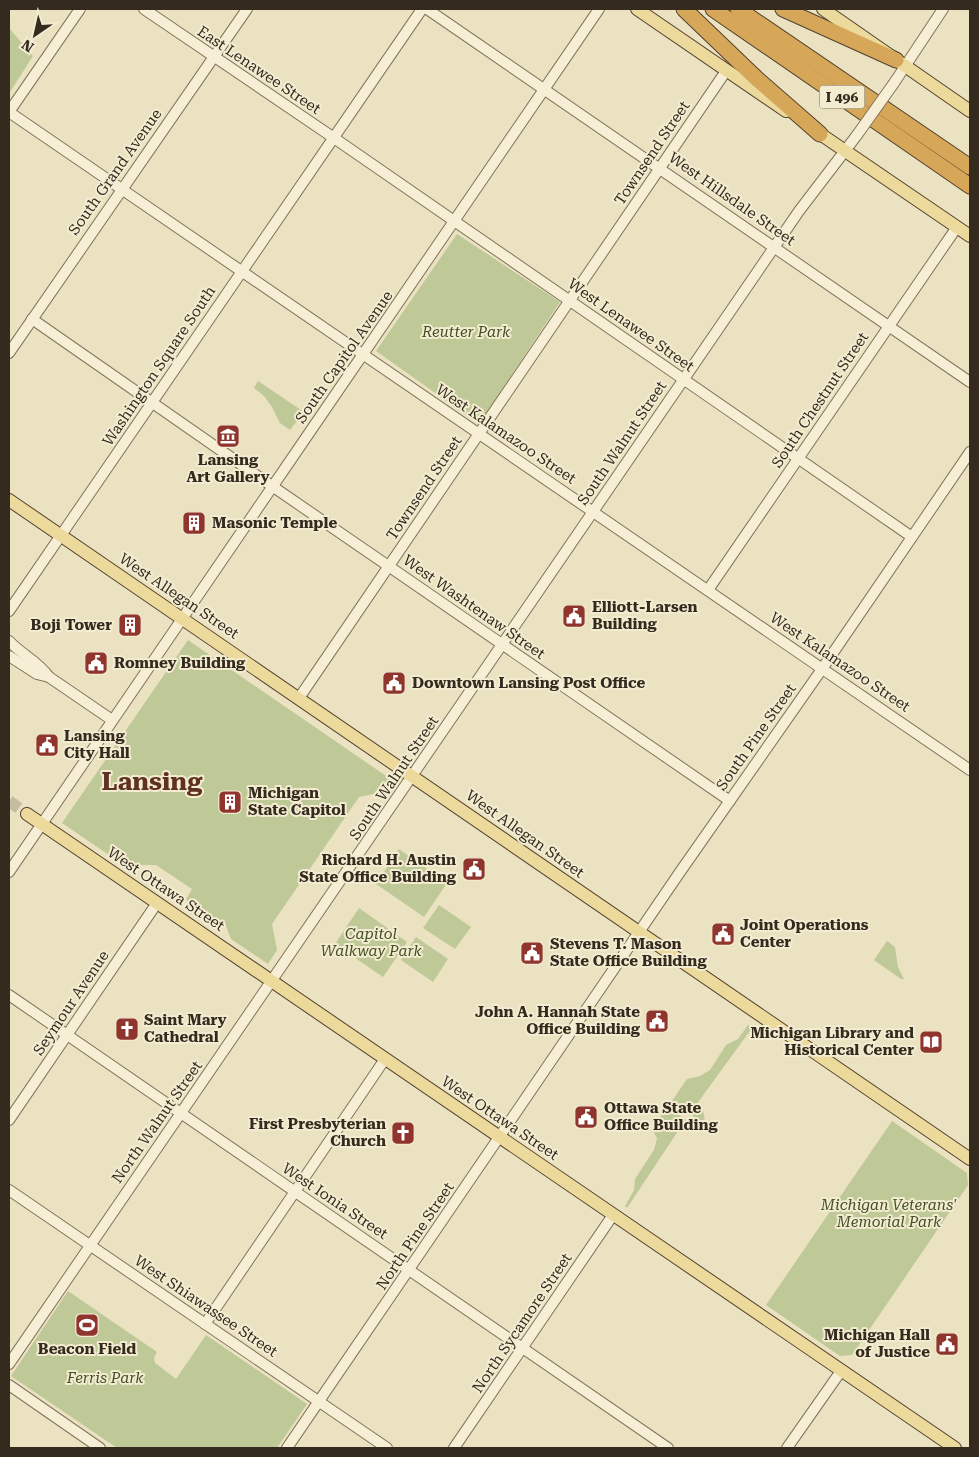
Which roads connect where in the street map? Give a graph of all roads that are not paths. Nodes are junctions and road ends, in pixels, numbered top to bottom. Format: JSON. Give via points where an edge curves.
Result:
{"nodes":[{"id":1,"x":80,"y":9,"type":"edge"},
{"id":2,"x":144,"y":9,"type":"edge"},
{"id":3,"x":247,"y":9,"type":"edge"},
{"id":4,"x":422,"y":9,"type":"edge"},
{"id":5,"x":427,"y":9,"type":"edge"},
{"id":6,"x":599,"y":9,"type":"edge"},
{"id":7,"x":637,"y":9,"type":"edge"},
{"id":8,"x":684,"y":9,"type":"edge"},
{"id":9,"x":713,"y":9,"type":"edge"},
{"id":10,"x":738,"y":9,"type":"edge"},
{"id":11,"x":784,"y":9,"type":"edge"},
{"id":12,"x":822,"y":9,"type":"edge"},
{"id":13,"x":943,"y":9,"type":"edge"},
{"id":14,"x":213,"y":56,"type":"junction"},
{"id":15,"x":901,"y":63,"type":"junction"},
{"id":16,"x":726,"y":71,"type":"junction"},
{"id":17,"x":544,"y":89,"type":"junction"},
{"id":18,"x":970,"y":111,"type":"edge"},
{"id":19,"x":9,"y":112,"type":"edge"},
{"id":20,"x":820,"y":134,"type":"junction"},
{"id":21,"x":334,"y":138,"type":"junction"},
{"id":22,"x":845,"y":150,"type":"junction"},
{"id":23,"x":970,"y":166,"type":"edge"},
{"id":24,"x":660,"y":168,"type":"junction"},
{"id":25,"x":970,"y":186,"type":"edge"},
{"id":26,"x":122,"y":189,"type":"junction"},
{"id":27,"x":454,"y":222,"type":"junction"},
{"id":28,"x":957,"y":227,"type":"junction"},
{"id":29,"x":970,"y":236,"type":"edge"},
{"id":30,"x":775,"y":247,"type":"junction"},
{"id":31,"x":242,"y":272,"type":"junction"},
{"id":32,"x":570,"y":301,"type":"junction"},
{"id":33,"x":32,"y":319,"type":"junction"},
{"id":34,"x":890,"y":325,"type":"junction"},
{"id":35,"x":9,"y":353,"type":"edge"},
{"id":36,"x":364,"y":355,"type":"junction"},
{"id":37,"x":684,"y":380,"type":"junction"},
{"id":38,"x":970,"y":382,"type":"edge"},
{"id":39,"x":152,"y":403,"type":"junction"},
{"id":40,"x":480,"y":434,"type":"junction"},
{"id":41,"x":970,"y":452,"type":"edge"},
{"id":42,"x":798,"y":458,"type":"junction"},
{"id":43,"x":272,"y":486,"type":"junction"},
{"id":44,"x":9,"y":500,"type":"edge"},
{"id":45,"x":594,"y":512,"type":"junction"},
{"id":46,"x":61,"y":535,"type":"junction"},
{"id":47,"x":912,"y":537,"type":"junction"},
{"id":48,"x":389,"y":566,"type":"junction"},
{"id":49,"x":708,"y":590,"type":"junction"},
{"id":50,"x":9,"y":611,"type":"edge"},
{"id":51,"x":181,"y":617,"type":"junction"},
{"id":52,"x":9,"y":642,"type":"edge"},
{"id":53,"x":503,"y":645,"type":"junction"},
{"id":54,"x":9,"y":656,"type":"edge"},
{"id":55,"x":822,"y":669,"type":"junction"},
{"id":56,"x":49,"y":677,"type":"junction"},
{"id":57,"x":299,"y":698,"type":"junction"},
{"id":58,"x":112,"y":720,"type":"junction"},
{"id":59,"x":970,"y":770,"type":"edge"},
{"id":60,"x":413,"y":776,"type":"junction"},
{"id":61,"x":730,"y":801,"type":"junction"},
{"id":62,"x":27,"y":814,"type":"tunnel mouth"},
{"id":63,"x":42,"y":824,"type":"junction"},
{"id":64,"x":9,"y":872,"type":"edge"},
{"id":65,"x":330,"y":898,"type":"joint"},
{"id":66,"x":157,"y":903,"type":"junction"},
{"id":67,"x":640,"y":932,"type":"junction"},
{"id":68,"x":272,"y":981,"type":"junction"},
{"id":69,"x":9,"y":996,"type":"edge"},
{"id":70,"x":67,"y":1035,"type":"junction"},
{"id":71,"x":567,"y":1040,"type":"joint"},
{"id":72,"x":385,"y":1059,"type":"junction"},
{"id":73,"x":181,"y":1113,"type":"junction"},
{"id":74,"x":9,"y":1120,"type":"edge"},
{"id":75,"x":500,"y":1138,"type":"junction"},
{"id":76,"x":970,"y":1160,"type":"edge"},
{"id":77,"x":9,"y":1190,"type":"edge"},
{"id":78,"x":295,"y":1192,"type":"junction"},
{"id":79,"x":613,"y":1215,"type":"junction"},
{"id":80,"x":90,"y":1246,"type":"junction"},
{"id":81,"x":409,"y":1270,"type":"junction"},
{"id":82,"x":205,"y":1324,"type":"junction"},
{"id":83,"x":523,"y":1348,"type":"junction"},
{"id":84,"x":9,"y":1364,"type":"edge"},
{"id":85,"x":841,"y":1371,"type":"junction"},
{"id":86,"x":9,"y":1385,"type":"edge"},
{"id":87,"x":319,"y":1401,"type":"junction"},
{"id":88,"x":100,"y":1448,"type":"edge"},
{"id":89,"x":287,"y":1448,"type":"edge"},
{"id":90,"x":387,"y":1448,"type":"edge"},
{"id":91,"x":454,"y":1448,"type":"edge"},
{"id":92,"x":668,"y":1448,"type":"edge"},
{"id":93,"x":788,"y":1448,"type":"edge"},
{"id":94,"x":955,"y":1448,"type":"edge"}],
"edges":[{"from":1,"to":19,"type":"street"},
{"from":2,"to":14,"type":"street","name":"East Lenawee Street"},
{"from":3,"to":14,"type":"street","name":"South Grand Avenue"},
{"from":4,"to":21,"type":"street","name":"Washington Square South"},
{"from":5,"to":17,"type":"street","name":"West Hillsdale Street"},
{"from":6,"to":17,"type":"street","name":"South Capitol Avenue"},
{"from":7,"to":16,"type":"main road"},
{"from":8,"to":20,"type":"highway"},
{"from":9,"to":25,"type":"highway","number":"I 496"},
{"from":10,"to":23,"type":"highway","number":"I 496"},
{"from":11,"to":15,"type":"highway"},
{"from":12,"to":15,"type":"main road"},
{"from":13,"to":15,"type":"street","name":"South Walnut Street"},
{"from":14,"to":21,"type":"street","name":"East Lenawee Street"},
{"from":14,"to":26,"type":"street","name":"South Grand Avenue"},
{"from":15,"to":18,"type":"main road"},
{"from":15,"to":22,"type":"street","name":"South Walnut Street","bridge":true,"via":[[894,83]]},
{"from":16,"to":20,"type":"main road"},
{"from":16,"to":24,"type":"street","name":"Townsend Street"},
{"from":17,"to":24,"type":"street","name":"West Hillsdale Street"},
{"from":17,"to":27,"type":"street","name":"South Capitol Avenue"},
{"from":19,"to":26,"type":"street","name":"West Kalamazoo Street"},
{"from":20,"to":22,"type":"main road"},
{"from":21,"to":27,"type":"street","name":"West Lenawee Street"},
{"from":21,"to":31,"type":"street","name":"Washington Square South"},
{"from":22,"to":28,"type":"main road"},
{"from":22,"to":30,"type":"street","name":"South Walnut Street"},
{"from":24,"to":30,"type":"street","name":"West Hillsdale Street"},
{"from":24,"to":32,"type":"street","name":"Townsend Street"},
{"from":26,"to":31,"type":"street","name":"West Kalamazoo Street"},
{"from":26,"to":33,"type":"street","name":"South Grand Avenue"},
{"from":27,"to":32,"type":"street","name":"West Lenawee Street"},
{"from":27,"to":36,"type":"street","name":"South Capitol Avenue"},
{"from":28,"to":29,"type":"main road"},
{"from":28,"to":34,"type":"street","name":"South Chestnut Street"},
{"from":30,"to":34,"type":"street","name":"West Hillsdale Street"},
{"from":30,"to":37,"type":"street","name":"South Walnut Street"},
{"from":31,"to":36,"type":"street","name":"West Kalamazoo Street"},
{"from":31,"to":39,"type":"street","name":"Washington Square South"},
{"from":32,"to":37,"type":"street","name":"West Lenawee Street"},
{"from":32,"to":40,"type":"street","name":"Townsend Street"},
{"from":33,"to":35,"type":"street","name":"South Grand Avenue"},
{"from":33,"to":39,"type":"street","name":"West Washtenaw Street"},
{"from":34,"to":38,"type":"street","name":"West Hillsdale Street"},
{"from":34,"to":42,"type":"street","name":"South Chestnut Street"},
{"from":36,"to":40,"type":"street","name":"West Kalamazoo Street"},
{"from":36,"to":43,"type":"street","name":"South Capitol Avenue"},
{"from":37,"to":42,"type":"street","name":"West Lenawee Street"},
{"from":37,"to":45,"type":"street","name":"South Walnut Street"},
{"from":39,"to":43,"type":"street","name":"West Washtenaw Street"},
{"from":39,"to":46,"type":"street","name":"Washington Square South"},
{"from":40,"to":45,"type":"street","name":"West Kalamazoo Street"},
{"from":40,"to":48,"type":"street","name":"Townsend Street"},
{"from":41,"to":47,"type":"street","name":"South Pine Street"},
{"from":42,"to":47,"type":"street","name":"West Lenawee Street"},
{"from":42,"to":49,"type":"street","name":"South Chestnut Street"},
{"from":43,"to":48,"type":"street","name":"West Washtenaw Street"},
{"from":43,"to":51,"type":"street","name":"South Capitol Avenue"},
{"from":44,"to":46,"type":"main road","name":"West Allegan Street"},
{"from":45,"to":49,"type":"street","name":"West Kalamazoo Street"},
{"from":45,"to":53,"type":"street","name":"South Walnut Street"},
{"from":46,"to":50,"type":"street","name":"Washington Square South"},
{"from":46,"to":51,"type":"main road","name":"West Allegan Street"},
{"from":47,"to":55,"type":"street","name":"South Pine Street"},
{"from":48,"to":53,"type":"street","name":"West Washtenaw Street"},
{"from":48,"to":57,"type":"street","name":"Townsend Street"},
{"from":49,"to":55,"type":"street","name":"West Kalamazoo Street"},
{"from":51,"to":57,"type":"main road","name":"West Allegan Street"},
{"from":51,"to":58,"type":"street","name":"South Capitol Avenue"},
{"from":52,"to":56,"type":"street","via":[[43,667]]},
{"from":53,"to":60,"type":"street","name":"South Walnut Street"},
{"from":53,"to":61,"type":"street","name":"West Washtenaw Street"},
{"from":54,"to":56,"type":"street","via":[[37,674]]},
{"from":55,"to":59,"type":"street","name":"West Kalamazoo Street"},
{"from":55,"to":61,"type":"street","name":"South Pine Street"},
{"from":56,"to":58,"type":"street"},
{"from":57,"to":60,"type":"main road","name":"West Allegan Street"},
{"from":58,"to":63,"type":"street","name":"South Capitol Avenue"},
{"from":60,"to":65,"type":"street","name":"South Walnut Street"},
{"from":60,"to":67,"type":"main road","name":"West Allegan Street"},
{"from":61,"to":67,"type":"street","name":"South Pine Street"},
{"from":62,"to":63,"type":"main road","name":"West Ottawa Street"},
{"from":63,"to":64,"type":"street","name":"South Capitol Avenue"},
{"from":63,"to":66,"type":"main road","name":"West Ottawa Street"},
{"from":65,"to":68,"type":"street","name":"North Walnut Street"},
{"from":66,"to":68,"type":"main road","name":"West Ottawa Street"},
{"from":66,"to":70,"type":"street","name":"Seymour Avenue"},
{"from":67,"to":71,"type":"street","name":"South Pine Street"},
{"from":67,"to":76,"type":"main road","name":"West Allegan Street"},
{"from":68,"to":72,"type":"main road","name":"West Ottawa Street"},
{"from":68,"to":73,"type":"street","name":"North Walnut Street"},
{"from":69,"to":70,"type":"street","name":"West Ionia Street"},
{"from":70,"to":73,"type":"street","name":"West Ionia Street"},
{"from":70,"to":74,"type":"street","name":"Seymour Avenue"},
{"from":71,"to":75,"type":"street","name":"North Pine Street"},
{"from":72,"to":75,"type":"main road","name":"West Ottawa Street"},
{"from":72,"to":78,"type":"street"},
{"from":73,"to":78,"type":"street","name":"West Ionia Street"},
{"from":73,"to":80,"type":"street","name":"North Walnut Street"},
{"from":75,"to":79,"type":"main road","name":"West Ottawa Street"},
{"from":75,"to":81,"type":"street","name":"North Pine Street"},
{"from":77,"to":80,"type":"street","name":"West Shiawassee Street"},
{"from":78,"to":81,"type":"street","name":"West Ionia Street"},
{"from":78,"to":82,"type":"street"},
{"from":79,"to":83,"type":"street","name":"North Sycamore Street"},
{"from":79,"to":85,"type":"main road","name":"West Ottawa Street"},
{"from":80,"to":82,"type":"street","name":"West Shiawassee Street"},
{"from":80,"to":84,"type":"street","name":"North Walnut Street"},
{"from":81,"to":83,"type":"street","name":"West Ionia Street"},
{"from":81,"to":87,"type":"street","name":"North Pine Street"},
{"from":82,"to":87,"type":"street","name":"West Shiawassee Street"},
{"from":83,"to":91,"type":"street","name":"North Sycamore Street"},
{"from":83,"to":92,"type":"street","name":"West Ionia Street"},
{"from":85,"to":93,"type":"street"},
{"from":85,"to":94,"type":"main road","name":"West Ottawa Street"},
{"from":86,"to":88,"type":"street"},
{"from":87,"to":89,"type":"street","name":"North Pine Street"},
{"from":87,"to":90,"type":"street","name":"West Shiawassee Street"}]}
